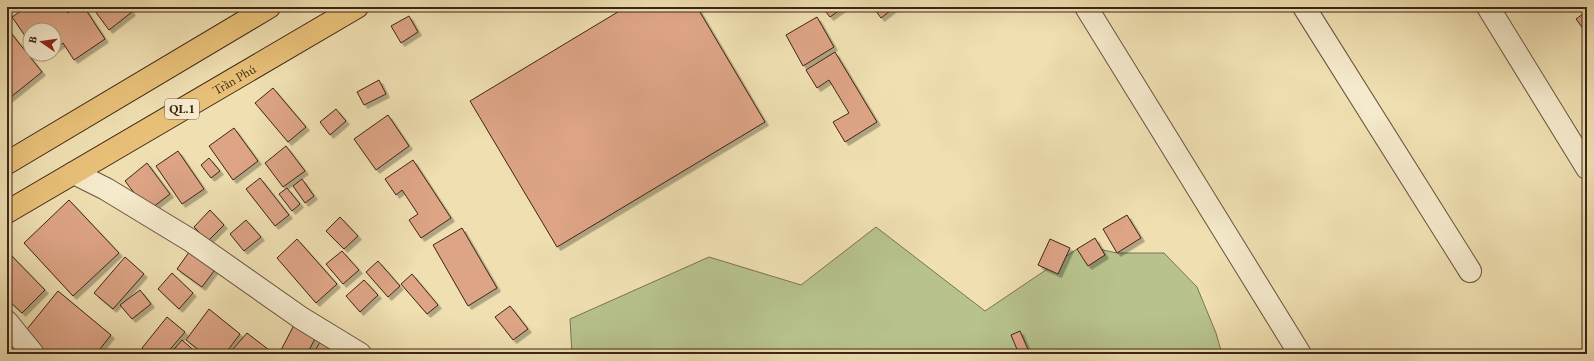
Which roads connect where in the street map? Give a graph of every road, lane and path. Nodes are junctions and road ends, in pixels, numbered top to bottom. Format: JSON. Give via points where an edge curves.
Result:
{"nodes":[{"id":1,"x":269,"y":7,"type":"edge"},
{"id":2,"x":357,"y":7,"type":"edge"},
{"id":3,"x":1086,"y":7,"type":"edge"},
{"id":4,"x":1304,"y":7,"type":"edge"},
{"id":5,"x":1488,"y":7,"type":"edge"},
{"id":6,"x":7,"y":163,"type":"edge"},
{"id":7,"x":1587,"y":168,"type":"edge"},
{"id":8,"x":74,"y":173,"type":"junction"},
{"id":9,"x":7,"y":212,"type":"edge"},
{"id":10,"x":1470,"y":271,"type":"dead end"},
{"id":11,"x":7,"y":322,"type":"edge"},
{"id":12,"x":33,"y":354,"type":"edge"},
{"id":13,"x":360,"y":354,"type":"edge"},
{"id":14,"x":1300,"y":354,"type":"edge"}],
"edges":[{"from":1,"to":6,"type":"main road"},
{"from":2,"to":8,"type":"main road","name":"Trần Phú","number":"QL.1"},
{"from":3,"to":14,"type":"street"},
{"from":4,"to":10,"type":"street"},
{"from":5,"to":7,"type":"street"},
{"from":8,"to":9,"type":"main road","name":"Trần Phú","number":"QL.1"},
{"from":8,"to":13,"type":"street","via":[[106,189],[190,240],[301,318]]},
{"from":11,"to":12,"type":"street"}]}
